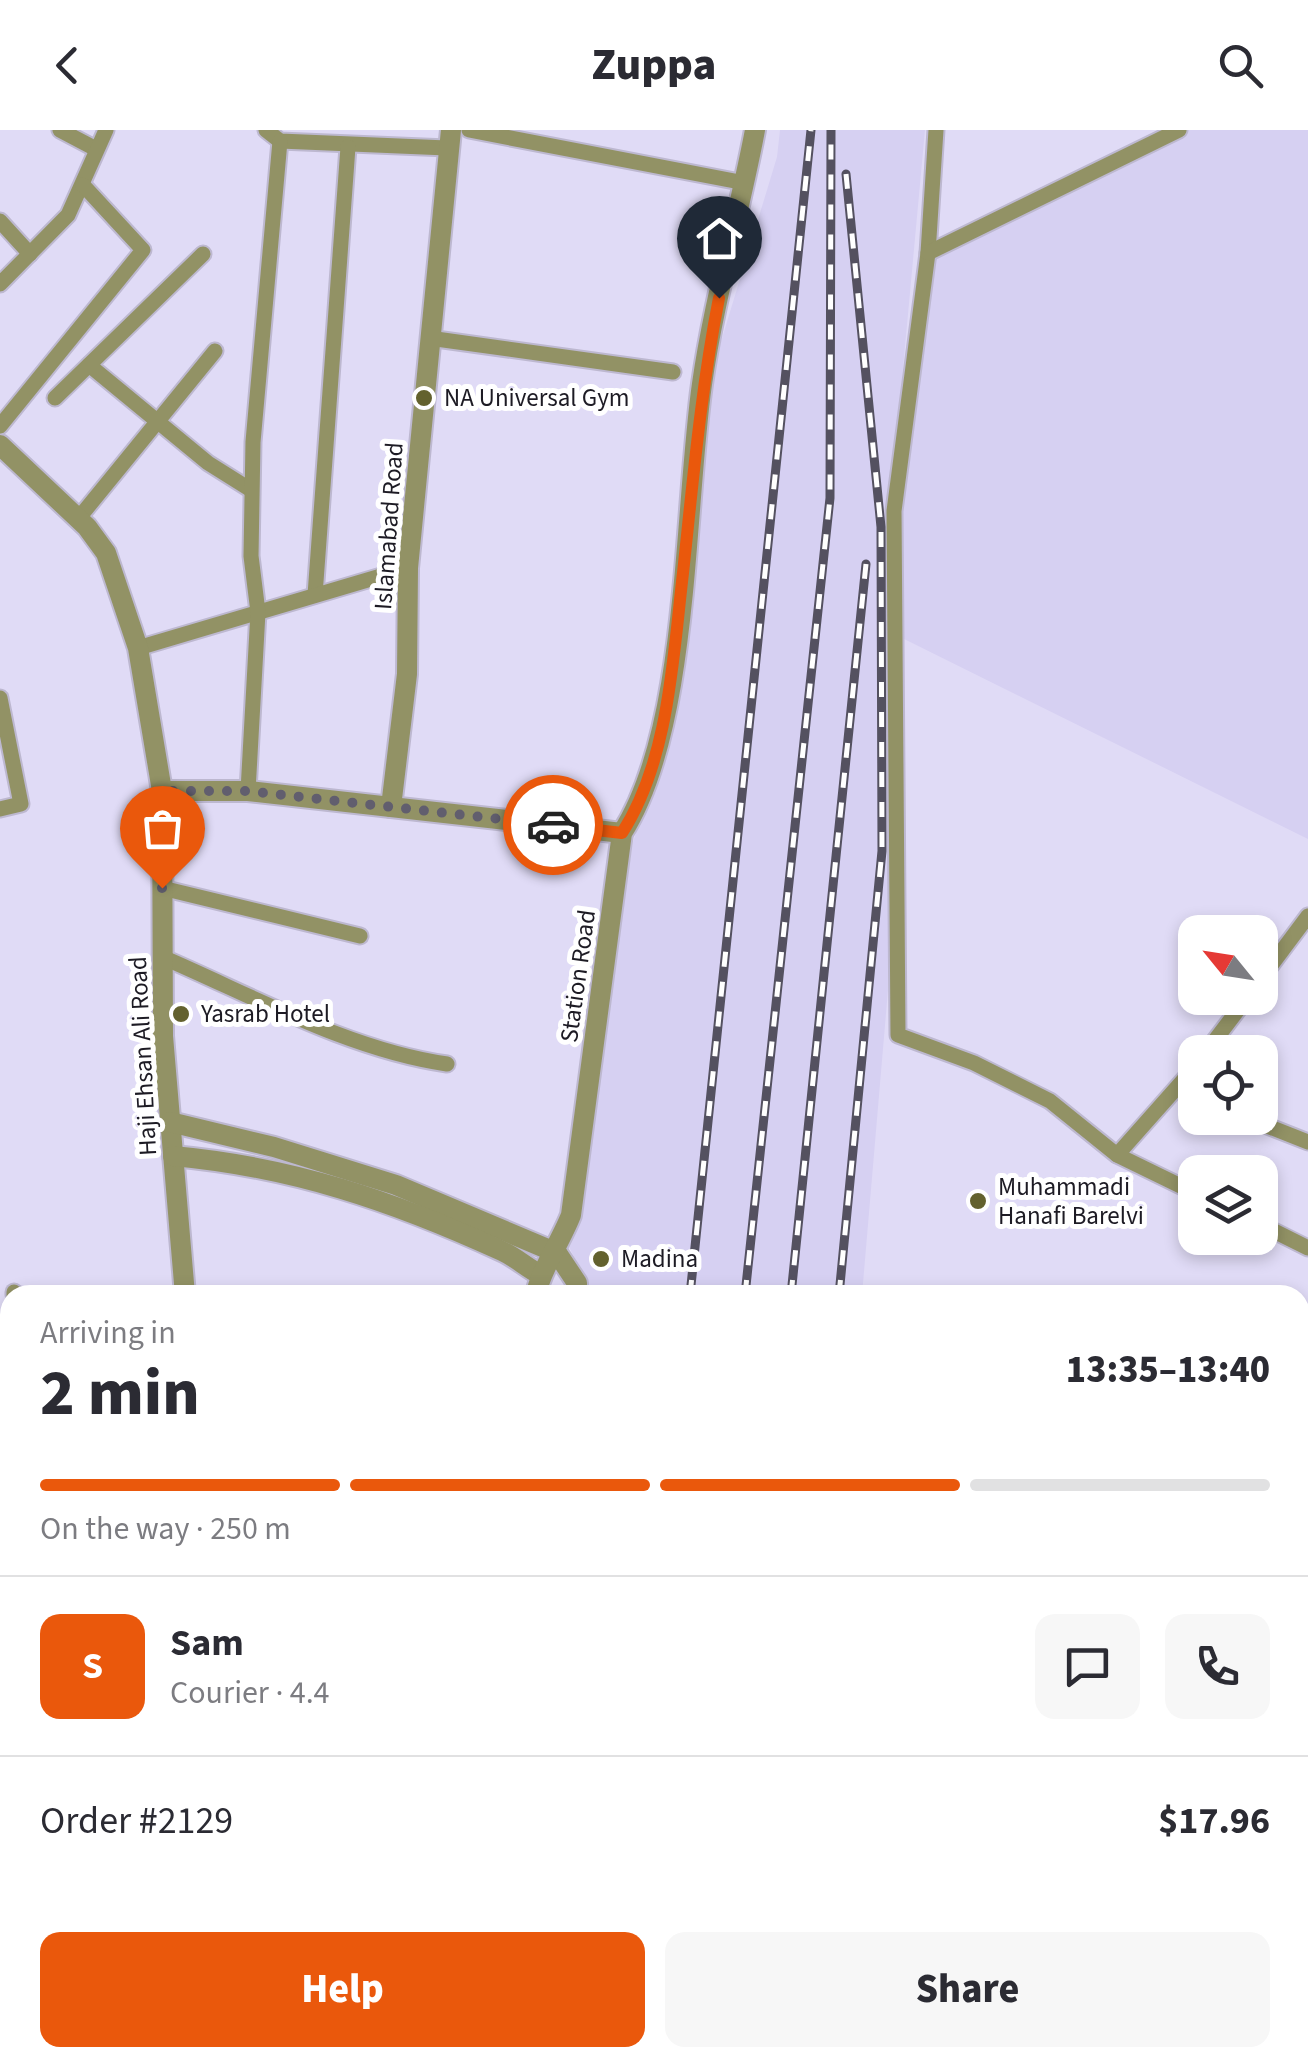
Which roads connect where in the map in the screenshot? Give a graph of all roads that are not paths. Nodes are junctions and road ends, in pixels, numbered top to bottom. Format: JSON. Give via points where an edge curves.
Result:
{"nodes":[{"id":1,"x":60,"y":130,"type":"edge"},
{"id":2,"x":106,"y":130,"type":"edge"},
{"id":3,"x":266,"y":130,"type":"edge"},
{"id":4,"x":469,"y":130,"type":"edge"},
{"id":5,"x":756,"y":130,"type":"edge"},
{"id":6,"x":936,"y":130,"type":"edge"},
{"id":7,"x":1179,"y":130,"type":"edge"},
{"id":8,"x":449,"y":139,"type":"edge"},
{"id":9,"x":280,"y":141,"type":"junction"},
{"id":10,"x":348,"y":146,"type":"junction"},
{"id":11,"x":96,"y":149,"type":"junction"},
{"id":12,"x":745,"y":183,"type":"junction"},
{"id":13,"x":84,"y":185,"type":"junction"},
{"id":14,"x":0,"y":222,"type":"edge"},
{"id":15,"x":928,"y":252,"type":"junction"},
{"id":16,"x":30,"y":254,"type":"junction"},
{"id":17,"x":202,"y":254,"type":"dead end"},
{"id":18,"x":0,"y":284,"type":"edge"},
{"id":19,"x":430,"y":338,"type":"junction"},
{"id":20,"x":215,"y":351,"type":"dead end"},
{"id":21,"x":89,"y":365,"type":"junction"},
{"id":22,"x":672,"y":372,"type":"dead end"},
{"id":23,"x":55,"y":398,"type":"dead end"},
{"id":24,"x":158,"y":422,"type":"junction"},
{"id":25,"x":0,"y":426,"type":"edge"},
{"id":26,"x":0,"y":445,"type":"edge"},
{"id":27,"x":251,"y":490,"type":"junction"},
{"id":28,"x":78,"y":519,"type":"junction"},
{"id":29,"x":408,"y":568,"type":"junction"},
{"id":30,"x":315,"y":594,"type":"junction"},
{"id":31,"x":258,"y":612,"type":"junction"},
{"id":32,"x":138,"y":648,"type":"junction"},
{"id":33,"x":0,"y":698,"type":"edge"},
{"id":34,"x":4,"y":722,"type":"edge"},
{"id":35,"x":162,"y":791,"type":"junction"},
{"id":36,"x":248,"y":791,"type":"junction"},
{"id":37,"x":391,"y":807,"type":"junction"},
{"id":38,"x":0,"y":809,"type":"edge"},
{"id":39,"x":622,"y":833,"type":"junction"},
{"id":40,"x":162,"y":888,"type":"junction"},
{"id":41,"x":1308,"y":916,"type":"edge"},
{"id":42,"x":360,"y":936,"type":"dead end"},
{"id":43,"x":162,"y":956,"type":"junction"},
{"id":44,"x":1278,"y":956,"type":"edge"},
{"id":45,"x":1234,"y":1015,"type":"edge"},
{"id":46,"x":1219,"y":1035,"type":"edge"},
{"id":47,"x":447,"y":1064,"type":"dead end"},
{"id":48,"x":1178,"y":1090,"type":"edge"},
{"id":49,"x":170,"y":1122,"type":"junction"},
{"id":50,"x":1278,"y":1130,"type":"edge"},
{"id":51,"x":1308,"y":1142,"type":"edge"},
{"id":52,"x":1117,"y":1155,"type":"junction"},
{"id":53,"x":173,"y":1156,"type":"junction"},
{"id":54,"x":1178,"y":1185,"type":"edge"},
{"id":55,"x":1278,"y":1233,"type":"edge"},
{"id":56,"x":1308,"y":1248,"type":"edge"},
{"id":57,"x":557,"y":1253,"type":"junction"},
{"id":58,"x":185,"y":1285,"type":"edge"},
{"id":59,"x":538,"y":1285,"type":"edge"},
{"id":60,"x":578,"y":1285,"type":"edge"}],
"edges":[{"from":1,"to":11,"type":"street"},
{"from":2,"to":11,"type":"street"},
{"from":3,"to":9,"type":"street"},
{"from":4,"to":12,"type":"street"},
{"from":5,"to":12,"type":"street","name":"Station Road"},
{"from":6,"to":15,"type":"street"},
{"from":7,"to":15,"type":"street"},
{"from":8,"to":10,"type":"street"},
{"from":8,"to":19,"type":"street","name":"Islamabad Road"},
{"from":9,"to":10,"type":"street"},
{"from":9,"to":27,"type":"street"},
{"from":10,"to":30,"type":"street"},
{"from":11,"to":13,"type":"street"},
{"from":12,"to":39,"type":"street","name":"Station Road","via":[[702,384],[660,732],[636,812]]},
{"from":13,"to":16,"type":"street","via":[[68,215]]},
{"from":13,"to":25,"type":"street","via":[[143,250]]},
{"from":14,"to":16,"type":"street"},
{"from":15,"to":52,"type":"street","via":[[894,511],[898,1035],[1050,1101]]},
{"from":16,"to":18,"type":"street"},
{"from":17,"to":21,"type":"street"},
{"from":19,"to":22,"type":"street"},
{"from":19,"to":29,"type":"street","name":"Islamabad Road"},
{"from":20,"to":24,"type":"street"},
{"from":21,"to":23,"type":"street"},
{"from":21,"to":24,"type":"street"},
{"from":24,"to":27,"type":"street"},
{"from":24,"to":28,"type":"street"},
{"from":26,"to":28,"type":"street","name":"Haji Ehsan Ali Road"},
{"from":27,"to":31,"type":"street"},
{"from":28,"to":32,"type":"street","name":"Haji Ehsan Ali Road","via":[[106,553]]},
{"from":29,"to":30,"type":"street"},
{"from":29,"to":37,"type":"street","name":"Islamabad Road","via":[[407,674]]},
{"from":30,"to":31,"type":"street"},
{"from":31,"to":32,"type":"street"},
{"from":31,"to":36,"type":"street"},
{"from":32,"to":35,"type":"street","name":"Haji Ehsan Ali Road"},
{"from":33,"to":34,"type":"street"},
{"from":34,"to":38,"type":"street","via":[[21,804]]},
{"from":35,"to":36,"type":"street"},
{"from":35,"to":40,"type":"street","name":"Haji Ehsan Ali Road"},
{"from":36,"to":37,"type":"street"},
{"from":37,"to":39,"type":"street"},
{"from":39,"to":57,"type":"street","name":"Station Road","via":[[571,1215]]},
{"from":40,"to":42,"type":"street"},
{"from":40,"to":43,"type":"street","name":"Haji Ehsan Ali Road"},
{"from":41,"to":44,"type":"street"},
{"from":43,"to":47,"type":"street","via":[[331,1030]]},
{"from":43,"to":49,"type":"street","name":"Haji Ehsan Ali Road"},
{"from":45,"to":46,"type":"street"},
{"from":48,"to":52,"type":"street"},
{"from":49,"to":53,"type":"street","name":"Haji Ehsan Ali Road"},
{"from":49,"to":57,"type":"street","via":[[396,1185]]},
{"from":50,"to":51,"type":"street"},
{"from":52,"to":54,"type":"street"},
{"from":53,"to":58,"type":"street","name":"Haji Ehsan Ali Road"},
{"from":53,"to":59,"type":"street","via":[[265,1166],[341,1187],[503,1252]]},
{"from":55,"to":56,"type":"street"},
{"from":57,"to":59,"type":"street","name":"Station Road"},
{"from":57,"to":60,"type":"street"}]}
